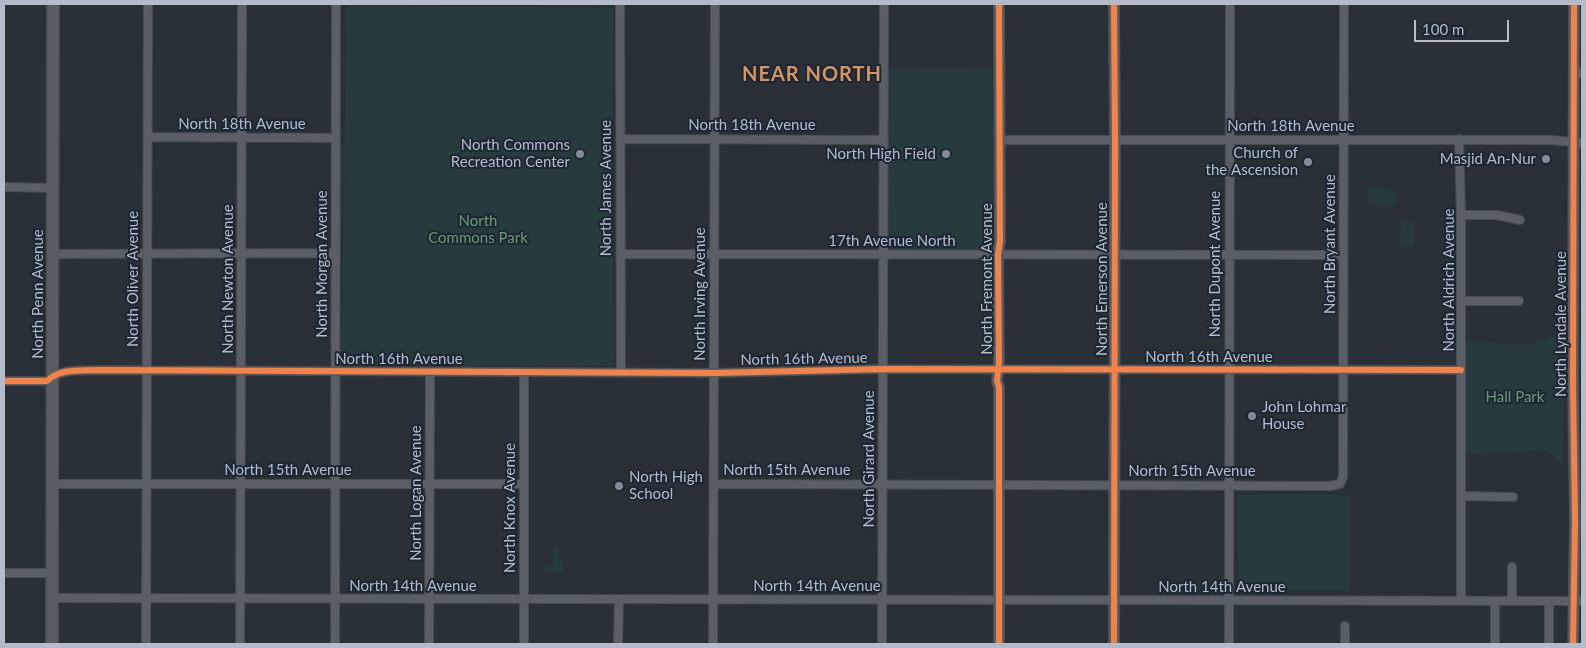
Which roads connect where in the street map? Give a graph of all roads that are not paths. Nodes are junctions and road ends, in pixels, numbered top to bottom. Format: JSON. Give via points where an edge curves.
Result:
{"nodes":[{"id":1,"x":53,"y":4,"type":"edge"},
{"id":2,"x":148,"y":4,"type":"edge"},
{"id":3,"x":242,"y":4,"type":"edge"},
{"id":4,"x":336,"y":4,"type":"edge"},
{"id":5,"x":620,"y":4,"type":"edge"},
{"id":6,"x":715,"y":4,"type":"edge"},
{"id":7,"x":884,"y":4,"type":"edge"},
{"id":8,"x":999,"y":4,"type":"edge"},
{"id":9,"x":1114,"y":4,"type":"edge"},
{"id":10,"x":1230,"y":4,"type":"edge"},
{"id":11,"x":1344,"y":4,"type":"edge"},
{"id":12,"x":1574,"y":4,"type":"edge"},
{"id":13,"x":1578,"y":73,"type":"edge"},
{"id":14,"x":148,"y":138,"type":"junction"},
{"id":15,"x":242,"y":138,"type":"junction"},
{"id":16,"x":336,"y":138,"type":"junction"},
{"id":17,"x":620,"y":139,"type":"junction"},
{"id":18,"x":714,"y":139,"type":"junction"},
{"id":19,"x":884,"y":140,"type":"junction"},
{"id":20,"x":1000,"y":140,"type":"junction"},
{"id":21,"x":1115,"y":140,"type":"junction"},
{"id":22,"x":1229,"y":140,"type":"junction"},
{"id":23,"x":1344,"y":140,"type":"junction"},
{"id":24,"x":1459,"y":140,"type":"junction"},
{"id":25,"x":1578,"y":142,"type":"edge"},
{"id":26,"x":4,"y":188,"type":"edge"},
{"id":27,"x":52,"y":188,"type":"junction"},
{"id":28,"x":1461,"y":215,"type":"junction"},
{"id":29,"x":1520,"y":220,"type":"dead end"},
{"id":30,"x":147,"y":253,"type":"junction"},
{"id":31,"x":242,"y":253,"type":"junction"},
{"id":32,"x":336,"y":253,"type":"junction"},
{"id":33,"x":53,"y":254,"type":"junction"},
{"id":34,"x":620,"y":254,"type":"junction"},
{"id":35,"x":714,"y":255,"type":"junction"},
{"id":36,"x":883,"y":255,"type":"junction"},
{"id":37,"x":998,"y":255,"type":"junction"},
{"id":38,"x":1229,"y":255,"type":"junction"},
{"id":39,"x":1343,"y":255,"type":"junction"},
{"id":40,"x":1114,"y":256,"type":"junction"},
{"id":41,"x":1461,"y":301,"type":"junction"},
{"id":42,"x":1519,"y":301,"type":"dead end"},
{"id":43,"x":883,"y":369,"type":"junction"},
{"id":44,"x":997,"y":370,"type":"junction"},
{"id":45,"x":1114,"y":370,"type":"junction"},
{"id":46,"x":1229,"y":370,"type":"junction"},
{"id":47,"x":1343,"y":370,"type":"junction"},
{"id":48,"x":1461,"y":370,"type":"junction"},
{"id":49,"x":147,"y":371,"type":"junction"},
{"id":50,"x":241,"y":371,"type":"junction"},
{"id":51,"x":335,"y":372,"type":"junction"},
{"id":52,"x":430,"y":372,"type":"junction"},
{"id":53,"x":524,"y":372,"type":"junction"},
{"id":54,"x":621,"y":373,"type":"junction"},
{"id":55,"x":714,"y":373,"type":"junction"},
{"id":56,"x":53,"y":375,"type":"junction"},
{"id":57,"x":4,"y":382,"type":"edge"},
{"id":58,"x":52,"y":484,"type":"junction"},
{"id":59,"x":146,"y":484,"type":"junction"},
{"id":60,"x":241,"y":484,"type":"junction"},
{"id":61,"x":335,"y":484,"type":"junction"},
{"id":62,"x":429,"y":484,"type":"junction"},
{"id":63,"x":524,"y":484,"type":"junction"},
{"id":64,"x":714,"y":484,"type":"junction"},
{"id":65,"x":883,"y":484,"type":"junction"},
{"id":66,"x":1340,"y":484,"type":"joint"},
{"id":67,"x":999,"y":485,"type":"junction"},
{"id":68,"x":1114,"y":485,"type":"junction"},
{"id":69,"x":1230,"y":485,"type":"junction"},
{"id":70,"x":1461,"y":496,"type":"junction"},
{"id":71,"x":1513,"y":496,"type":"dead end"},
{"id":72,"x":1512,"y":567,"type":"dead end"},
{"id":73,"x":4,"y":573,"type":"edge"},
{"id":74,"x":53,"y":573,"type":"junction"},
{"id":75,"x":53,"y":598,"type":"junction"},
{"id":76,"x":146,"y":599,"type":"junction"},
{"id":77,"x":240,"y":599,"type":"junction"},
{"id":78,"x":335,"y":599,"type":"junction"},
{"id":79,"x":429,"y":599,"type":"junction"},
{"id":80,"x":883,"y":599,"type":"junction"},
{"id":81,"x":524,"y":600,"type":"junction"},
{"id":82,"x":619,"y":600,"type":"junction"},
{"id":83,"x":714,"y":600,"type":"junction"},
{"id":84,"x":998,"y":601,"type":"junction"},
{"id":85,"x":1114,"y":601,"type":"junction"},
{"id":86,"x":1229,"y":601,"type":"junction"},
{"id":87,"x":1461,"y":601,"type":"junction"},
{"id":88,"x":1494,"y":601,"type":"junction"},
{"id":89,"x":1512,"y":601,"type":"junction"},
{"id":90,"x":1549,"y":601,"type":"junction"},
{"id":91,"x":1578,"y":601,"type":"edge"},
{"id":92,"x":1345,"y":626,"type":"dead end"},
{"id":93,"x":52,"y":644,"type":"edge"},
{"id":94,"x":146,"y":644,"type":"edge"},
{"id":95,"x":240,"y":644,"type":"edge"},
{"id":96,"x":335,"y":644,"type":"edge"},
{"id":97,"x":429,"y":644,"type":"edge"},
{"id":98,"x":524,"y":644,"type":"edge"},
{"id":99,"x":618,"y":644,"type":"edge"},
{"id":100,"x":713,"y":644,"type":"edge"},
{"id":101,"x":882,"y":644,"type":"edge"},
{"id":102,"x":999,"y":644,"type":"edge"},
{"id":103,"x":1114,"y":644,"type":"edge"},
{"id":104,"x":1230,"y":644,"type":"edge"},
{"id":105,"x":1345,"y":644,"type":"edge"},
{"id":106,"x":1494,"y":644,"type":"edge"},
{"id":107,"x":1549,"y":644,"type":"edge"},
{"id":108,"x":1573,"y":644,"type":"edge"}],
"edges":[{"from":1,"to":27,"type":"main road","name":"North Penn Avenue"},
{"from":2,"to":14,"type":"street","name":"North Oliver Avenue"},
{"from":3,"to":15,"type":"street","name":"North Newton Avenue"},
{"from":4,"to":16,"type":"street","name":"North Morgan Avenue"},
{"from":5,"to":17,"type":"street","name":"North James Avenue"},
{"from":6,"to":18,"type":"street","name":"North Irving Avenue"},
{"from":7,"to":19,"type":"street","name":"North Girard Avenue"},
{"from":8,"to":20,"type":"street","name":"North Fremont Avenue"},
{"from":9,"to":21,"type":"street","name":"North Emerson Avenue"},
{"from":10,"to":22,"type":"street","name":"North Dupont Avenue"},
{"from":11,"to":23,"type":"street","name":"North Bryant Avenue"},
{"from":12,"to":13,"type":"street","name":"North Lyndale Avenue"},
{"from":13,"to":25,"type":"street","name":"North Lyndale Avenue"},
{"from":14,"to":15,"type":"street","name":"North 18th Avenue"},
{"from":14,"to":30,"type":"street","name":"North Oliver Avenue"},
{"from":15,"to":16,"type":"street","name":"North 18th Avenue"},
{"from":15,"to":31,"type":"street","name":"North Newton Avenue"},
{"from":16,"to":32,"type":"street","name":"North Morgan Avenue"},
{"from":17,"to":18,"type":"street","name":"North 18th Avenue"},
{"from":17,"to":34,"type":"street","name":"North James Avenue"},
{"from":18,"to":19,"type":"street","name":"North 18th Avenue"},
{"from":18,"to":35,"type":"street","name":"North Irving Avenue"},
{"from":19,"to":36,"type":"street","name":"North Girard Avenue"},
{"from":20,"to":21,"type":"street","name":"North 18th Avenue"},
{"from":20,"to":37,"type":"street","name":"North Fremont Avenue"},
{"from":21,"to":22,"type":"street","name":"North 18th Avenue"},
{"from":21,"to":40,"type":"street","name":"North Emerson Avenue"},
{"from":22,"to":23,"type":"street","name":"North 18th Avenue"},
{"from":22,"to":38,"type":"street","name":"North Dupont Avenue"},
{"from":23,"to":24,"type":"street","name":"North 18th Avenue"},
{"from":23,"to":39,"type":"street","name":"North Bryant Avenue"},
{"from":24,"to":25,"type":"street","name":"North 18th Avenue"},
{"from":24,"to":28,"type":"street","name":"North Aldrich Avenue"},
{"from":25,"to":91,"type":"street","name":"North Lyndale Avenue"},
{"from":26,"to":27,"type":"street"},
{"from":27,"to":33,"type":"main road","name":"North Penn Avenue"},
{"from":28,"to":29,"type":"street","via":[[1497,215]]},
{"from":28,"to":41,"type":"street","name":"North Aldrich Avenue"},
{"from":30,"to":31,"type":"street"},
{"from":30,"to":33,"type":"street"},
{"from":30,"to":49,"type":"street","name":"North Oliver Avenue"},
{"from":31,"to":32,"type":"street"},
{"from":31,"to":50,"type":"street","name":"North Newton Avenue"},
{"from":32,"to":51,"type":"street","name":"North Morgan Avenue"},
{"from":33,"to":56,"type":"main road","name":"North Penn Avenue"},
{"from":34,"to":35,"type":"street","name":"17th Avenue North"},
{"from":34,"to":54,"type":"street","name":"North James Avenue"},
{"from":35,"to":36,"type":"street","name":"17th Avenue North"},
{"from":35,"to":55,"type":"street","name":"North Irving Avenue"},
{"from":36,"to":37,"type":"street","name":"17th Avenue North"},
{"from":36,"to":43,"type":"street","name":"North Girard Avenue"},
{"from":37,"to":40,"type":"street","name":"17th Avenue North"},
{"from":37,"to":44,"type":"street","name":"North Fremont Avenue"},
{"from":38,"to":39,"type":"street","name":"17th Avenue North"},
{"from":38,"to":40,"type":"street","name":"17th Avenue North"},
{"from":38,"to":46,"type":"street","name":"North Dupont Avenue"},
{"from":39,"to":47,"type":"street","name":"North Bryant Avenue"},
{"from":40,"to":45,"type":"street","name":"North Emerson Avenue"},
{"from":41,"to":42,"type":"street"},
{"from":41,"to":48,"type":"street","name":"North Aldrich Avenue"},
{"from":43,"to":44,"type":"street","name":"North 16th Avenue"},
{"from":43,"to":55,"type":"street","name":"North 16th Avenue"},
{"from":43,"to":65,"type":"street","name":"North Girard Avenue"},
{"from":44,"to":45,"type":"street","name":"North 16th Avenue"},
{"from":44,"to":67,"type":"street","name":"North Fremont Avenue"},
{"from":45,"to":46,"type":"street","name":"North 16th Avenue"},
{"from":45,"to":68,"type":"street","name":"North Emerson Avenue"},
{"from":46,"to":47,"type":"street","name":"North 16th Avenue"},
{"from":46,"to":69,"type":"street","name":"North Dupont Avenue"},
{"from":47,"to":48,"type":"street","name":"North 16th Avenue"},
{"from":47,"to":66,"type":"street","name":"North Bryant Avenue","via":[[1343,477]]},
{"from":48,"to":70,"type":"street","name":"North Aldrich Avenue"},
{"from":49,"to":50,"type":"street","name":"North 16th Avenue"},
{"from":49,"to":56,"type":"street","name":"North 16th Avenue","via":[[61,372]]},
{"from":49,"to":59,"type":"street","name":"North Oliver Avenue"},
{"from":50,"to":51,"type":"street","name":"North 16th Avenue"},
{"from":50,"to":60,"type":"street","name":"North Newton Avenue"},
{"from":51,"to":52,"type":"street","name":"North 16th Avenue"},
{"from":51,"to":61,"type":"street","name":"North Morgan Avenue"},
{"from":52,"to":53,"type":"street","name":"North 16th Avenue"},
{"from":52,"to":62,"type":"street","name":"North Logan Avenue"},
{"from":53,"to":54,"type":"street","name":"North 16th Avenue"},
{"from":53,"to":63,"type":"street","name":"North Knox Avenue"},
{"from":54,"to":55,"type":"street","name":"North 16th Avenue"},
{"from":55,"to":64,"type":"street","name":"North Irving Avenue"},
{"from":56,"to":57,"type":"street","via":[[47,381]]},
{"from":56,"to":58,"type":"main road","name":"North Penn Avenue"},
{"from":58,"to":59,"type":"street","name":"North 15th Avenue"},
{"from":58,"to":74,"type":"main road","name":"North Penn Avenue"},
{"from":59,"to":60,"type":"street","name":"North 15th Avenue"},
{"from":59,"to":76,"type":"street","name":"North Oliver Avenue"},
{"from":60,"to":61,"type":"street","name":"North 15th Avenue"},
{"from":60,"to":77,"type":"street","name":"North Newton Avenue"},
{"from":61,"to":62,"type":"street","name":"North 15th Avenue"},
{"from":61,"to":78,"type":"street","name":"North Morgan Avenue"},
{"from":62,"to":63,"type":"street","name":"North 15th Avenue"},
{"from":62,"to":79,"type":"street","name":"North Logan Avenue"},
{"from":63,"to":81,"type":"street","name":"North Knox Avenue"},
{"from":64,"to":65,"type":"street","name":"North 15th Avenue"},
{"from":64,"to":83,"type":"street","name":"North Irving Avenue"},
{"from":65,"to":67,"type":"street","name":"North 15th Avenue"},
{"from":65,"to":80,"type":"street","name":"North Girard Avenue"},
{"from":66,"to":69,"type":"street","name":"North 15th Avenue"},
{"from":67,"to":68,"type":"street","name":"North 15th Avenue"},
{"from":67,"to":84,"type":"street","name":"North Fremont Avenue"},
{"from":68,"to":69,"type":"street","name":"North 15th Avenue"},
{"from":68,"to":85,"type":"street","name":"North Emerson Avenue"},
{"from":69,"to":86,"type":"street","name":"North Dupont Avenue"},
{"from":70,"to":71,"type":"street"},
{"from":70,"to":87,"type":"street","name":"North Aldrich Avenue"},
{"from":72,"to":89,"type":"street"},
{"from":73,"to":74,"type":"street"},
{"from":74,"to":75,"type":"main road","name":"North Penn Avenue"},
{"from":75,"to":76,"type":"street","name":"North 14th Avenue"},
{"from":75,"to":93,"type":"main road","name":"North Penn Avenue"},
{"from":76,"to":77,"type":"street","name":"North 14th Avenue"},
{"from":76,"to":94,"type":"street","name":"North Oliver Avenue"},
{"from":77,"to":78,"type":"street","name":"North 14th Avenue"},
{"from":77,"to":95,"type":"street","name":"North Newton Avenue"},
{"from":78,"to":79,"type":"street","name":"North 14th Avenue"},
{"from":78,"to":96,"type":"street","name":"North Morgan Avenue"},
{"from":79,"to":81,"type":"street","name":"North 14th Avenue"},
{"from":79,"to":97,"type":"street","name":"North Logan Avenue"},
{"from":80,"to":83,"type":"street","name":"North 14th Avenue"},
{"from":80,"to":84,"type":"street","name":"North 14th Avenue"},
{"from":80,"to":101,"type":"street","name":"North Girard Avenue"},
{"from":81,"to":82,"type":"street","name":"North 14th Avenue"},
{"from":81,"to":98,"type":"street","name":"North Knox Avenue"},
{"from":82,"to":83,"type":"street","name":"North 14th Avenue"},
{"from":82,"to":99,"type":"street"},
{"from":83,"to":100,"type":"street","name":"North Irving Avenue"},
{"from":84,"to":85,"type":"street","name":"North 14th Avenue"},
{"from":84,"to":102,"type":"street","name":"North Fremont Avenue"},
{"from":85,"to":86,"type":"street","name":"North 14th Avenue"},
{"from":85,"to":103,"type":"street","name":"North Emerson Avenue"},
{"from":86,"to":87,"type":"street","name":"North 14th Avenue"},
{"from":86,"to":104,"type":"street","name":"North Dupont Avenue"},
{"from":87,"to":88,"type":"street","name":"North 14th Avenue"},
{"from":88,"to":89,"type":"street","name":"North 14th Avenue"},
{"from":88,"to":106,"type":"street"},
{"from":89,"to":90,"type":"street","name":"North 14th Avenue"},
{"from":90,"to":91,"type":"street","name":"North 14th Avenue"},
{"from":90,"to":107,"type":"street"},
{"from":91,"to":108,"type":"street","name":"North Lyndale Avenue"},
{"from":92,"to":105,"type":"street"}]}
